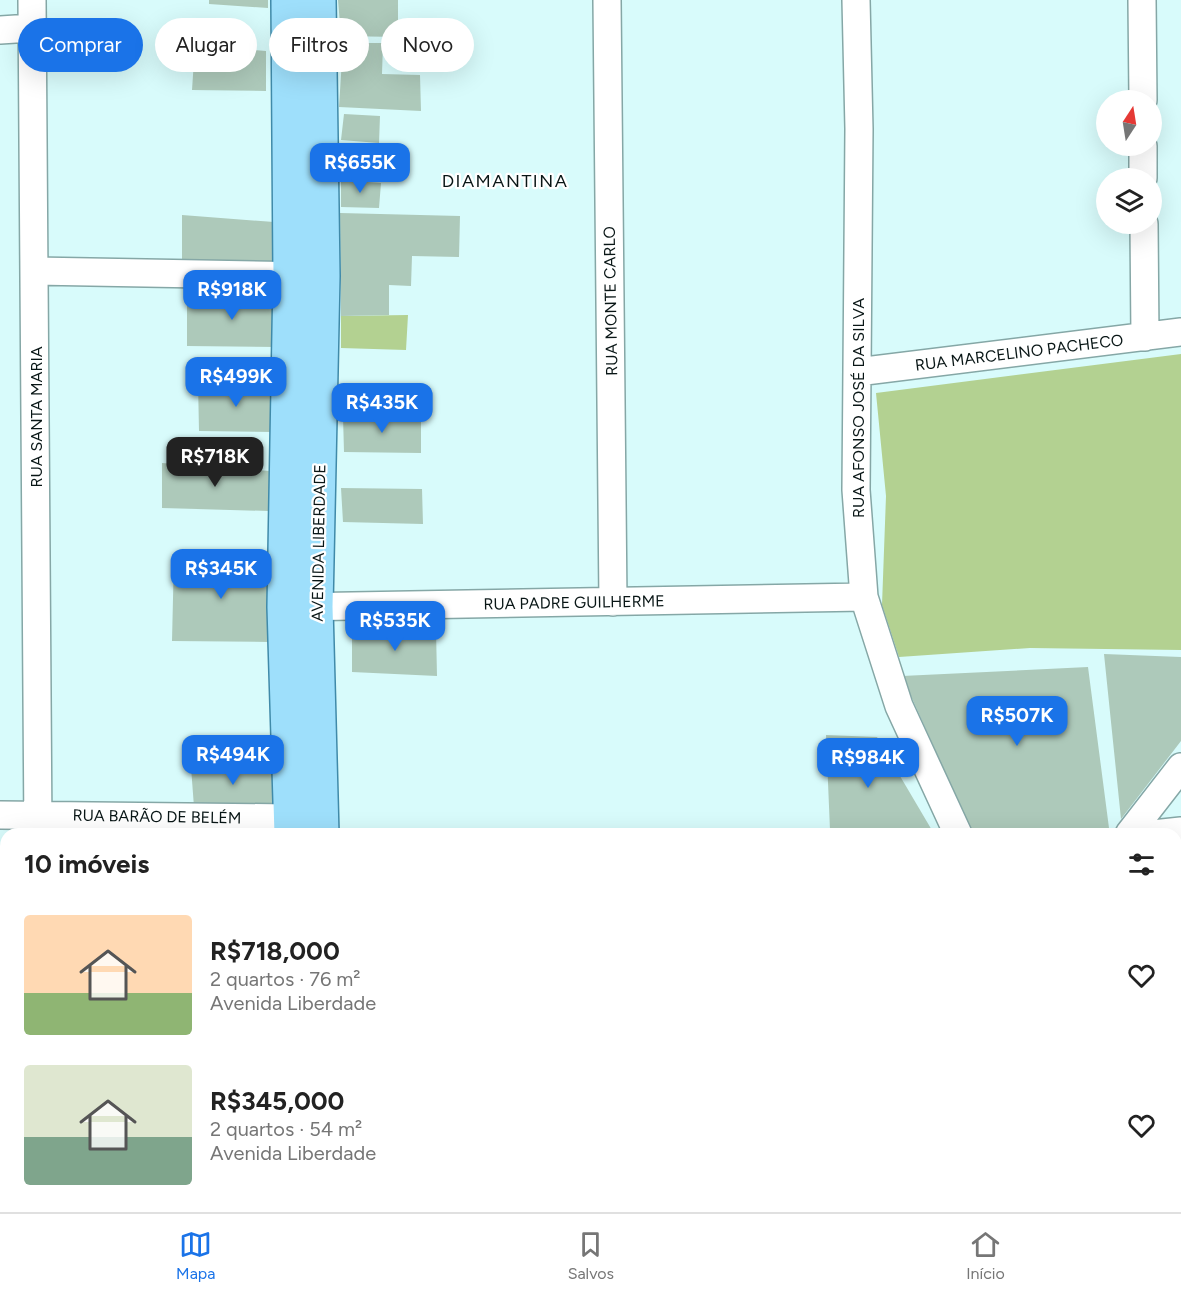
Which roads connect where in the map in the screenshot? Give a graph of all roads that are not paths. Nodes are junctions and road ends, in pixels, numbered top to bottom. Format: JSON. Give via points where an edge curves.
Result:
{"nodes":[{"id":1,"x":32,"y":0,"type":"edge"},
{"id":2,"x":288,"y":0,"type":"edge"},
{"id":3,"x":319,"y":0,"type":"edge"},
{"id":4,"x":607,"y":0,"type":"edge"},
{"id":5,"x":856,"y":0,"type":"edge"},
{"id":6,"x":1142,"y":0,"type":"edge"},
{"id":7,"x":32,"y":18,"type":"edge"},
{"id":8,"x":18,"y":29,"type":"edge"},
{"id":9,"x":0,"y":30,"type":"edge"},
{"id":10,"x":33,"y":72,"type":"edge"},
{"id":11,"x":1143,"y":90,"type":"edge"},
{"id":12,"x":1144,"y":234,"type":"edge"},
{"id":13,"x":35,"y":271,"type":"junction"},
{"id":14,"x":323,"y":276,"type":"junction"},
{"id":15,"x":290,"y":277,"type":"junction"},
{"id":16,"x":1181,"y":332,"type":"edge"},
{"id":17,"x":1145,"y":337,"type":"junction"},
{"id":18,"x":857,"y":372,"type":"junction"},
{"id":19,"x":864,"y":597,"type":"junction"},
{"id":20,"x":613,"y":602,"type":"junction"},
{"id":21,"x":300,"y":607,"type":"junction"},
{"id":22,"x":1181,"y":767,"type":"edge"},
{"id":23,"x":0,"y":815,"type":"edge"},
{"id":24,"x":38,"y":824,"type":"edge"},
{"id":25,"x":245,"y":828,"type":"edge"},
{"id":26,"x":297,"y":828,"type":"edge"},
{"id":27,"x":321,"y":828,"type":"edge"},
{"id":28,"x":955,"y":828,"type":"edge"},
{"id":29,"x":1134,"y":828,"type":"edge"},
{"id":30,"x":321,"y":1212,"type":"edge"},
{"id":31,"x":326,"y":1212,"type":"edge"}],
"edges":[{"from":1,"to":7,"type":"street","name":"RUA SANTA MARIA"},
{"from":2,"to":15,"type":"main road","name":"AVENIDA LIBERDADE"},
{"from":3,"to":14,"type":"main road","name":"AVENIDA LIBERDADE"},
{"from":4,"to":20,"type":"street","name":"RUA MONTE CARLO"},
{"from":5,"to":18,"type":"street","name":"RUA AFONSO JOSÉ DA SILVA"},
{"from":6,"to":11,"type":"street"},
{"from":8,"to":9,"type":"street"},
{"from":10,"to":13,"type":"street","name":"RUA SANTA MARIA"},
{"from":12,"to":17,"type":"street"},
{"from":13,"to":15,"type":"street"},
{"from":13,"to":24,"type":"street","name":"RUA SANTA MARIA"},
{"from":14,"to":15,"type":"street"},
{"from":14,"to":21,"type":"main road","name":"AVENIDA LIBERDADE"},
{"from":15,"to":21,"type":"main road","name":"AVENIDA LIBERDADE"},
{"from":16,"to":17,"type":"street","name":"RUA MARCELINO PACHECO"},
{"from":17,"to":18,"type":"street","name":"RUA MARCELINO PACHECO"},
{"from":18,"to":19,"type":"street","name":"RUA AFONSO JOSÉ DA SILVA","via":[[856,490]]},
{"from":19,"to":20,"type":"street","name":"RUA PADRE GUILHERME"},
{"from":19,"to":28,"type":"street","name":"RUA AFONSO JOSÉ DA SILVA","via":[[899,706]]},
{"from":20,"to":21,"type":"street","name":"RUA PADRE GUILHERME"},
{"from":21,"to":26,"type":"main road","name":"AVENIDA LIBERDADE"},
{"from":21,"to":27,"type":"main road","name":"AVENIDA LIBERDADE"},
{"from":22,"to":29,"type":"street"},
{"from":23,"to":24,"type":"street","name":"RUA BARÃO DE BELÉM"},
{"from":24,"to":25,"type":"street","name":"RUA BARÃO DE BELÉM"},
{"from":30,"to":31,"type":"street"}]}
